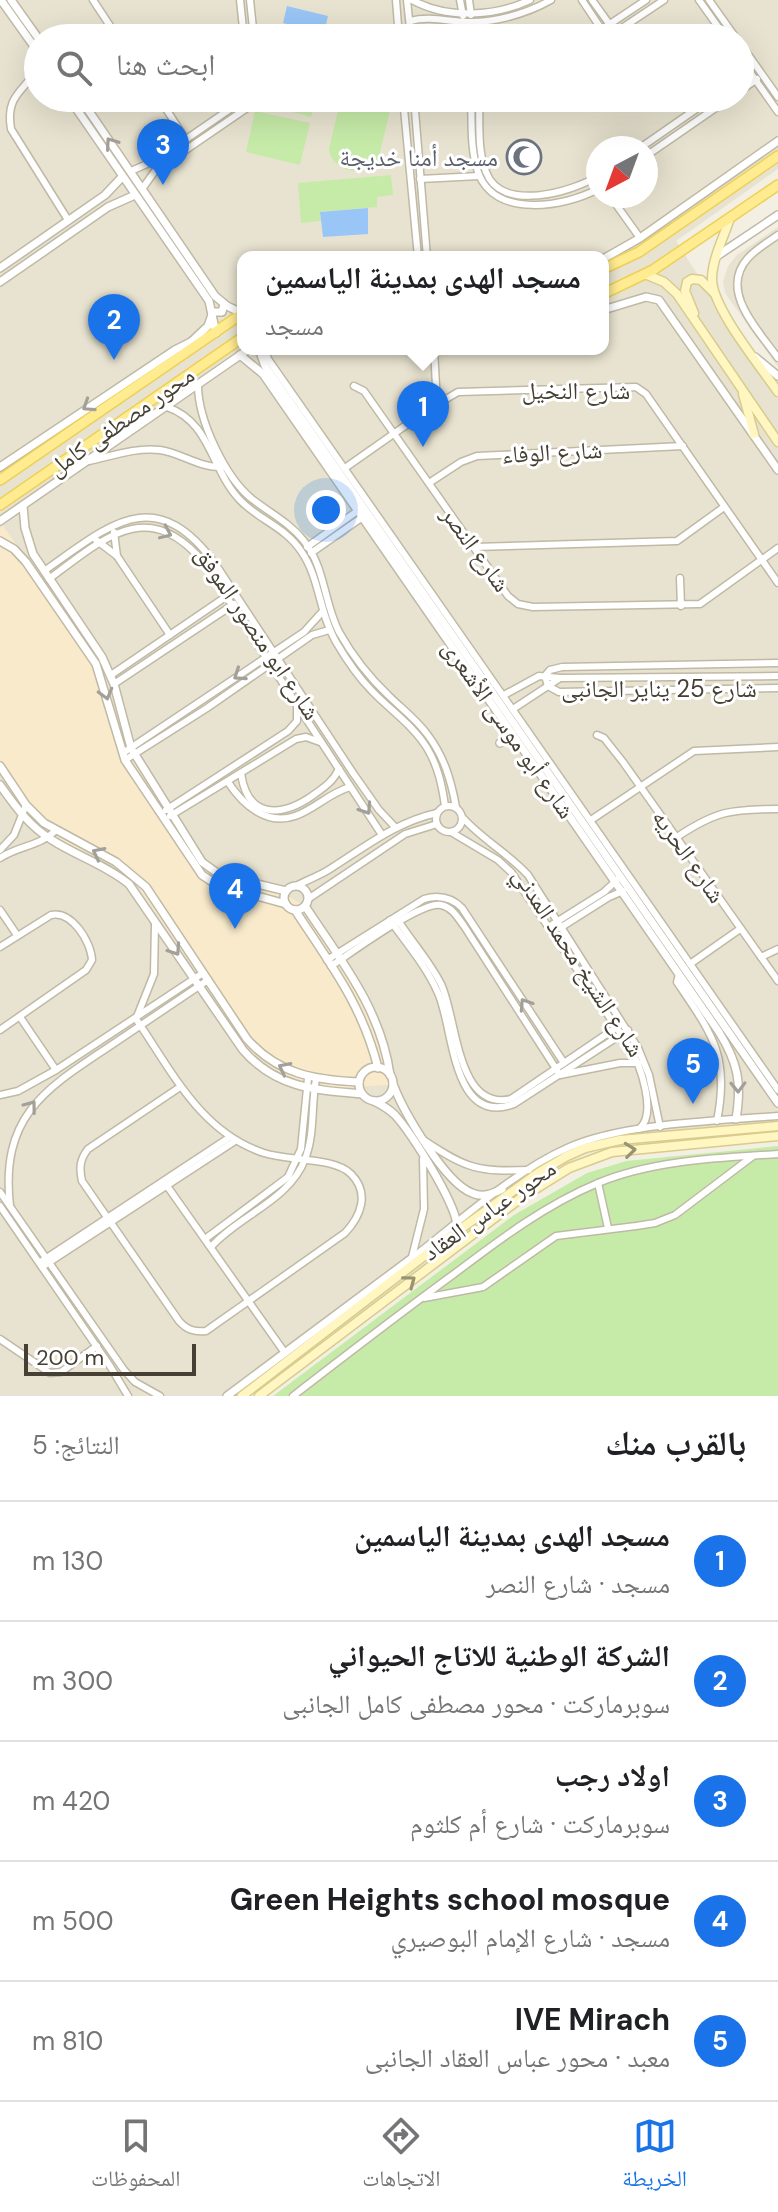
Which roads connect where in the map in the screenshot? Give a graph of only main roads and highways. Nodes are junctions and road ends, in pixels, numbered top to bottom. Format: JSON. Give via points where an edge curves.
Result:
{"nodes":[{"id":1,"x":778,"y":156,"type":"edge"},
{"id":2,"x":775,"y":190,"type":"edge"},
{"id":3,"x":730,"y":218,"type":"junction"},
{"id":4,"x":609,"y":266,"type":"edge"},
{"id":5,"x":645,"y":274,"type":"junction"},
{"id":6,"x":609,"y":291,"type":"edge"},
{"id":7,"x":717,"y":296,"type":"junction"},
{"id":8,"x":237,"y":317,"type":"edge"},
{"id":9,"x":698,"y":325,"type":"junction"},
{"id":10,"x":237,"y":341,"type":"edge"},
{"id":11,"x":742,"y":389,"type":"junction"},
{"id":12,"x":778,"y":392,"type":"edge"},
{"id":13,"x":754,"y":434,"type":"road end"},
{"id":14,"x":778,"y":442,"type":"edge"},
{"id":15,"x":0,"y":480,"type":"edge"},
{"id":16,"x":30,"y":484,"type":"junction"},
{"id":17,"x":38,"y":496,"type":"road end"},
{"id":18,"x":0,"y":505,"type":"edge"},
{"id":19,"x":778,"y":1126,"type":"edge"},
{"id":20,"x":778,"y":1136,"type":"edge"},
{"id":21,"x":348,"y":1322,"type":"junction"},
{"id":22,"x":324,"y":1334,"type":"junction"},
{"id":23,"x":334,"y":1338,"type":"junction"},
{"id":24,"x":242,"y":1396,"type":"edge"},
{"id":25,"x":259,"y":1396,"type":"edge"}],
"edges":[{"from":1,"to":4,"type":"main road","via":[[639,252]]},
{"from":2,"to":3,"type":"main road"},
{"from":3,"to":5,"type":"main road"},
{"from":3,"to":7,"type":"main road","via":[[712,278]]},
{"from":5,"to":6,"type":"main road"},
{"from":5,"to":9,"type":"main road","via":[[673,290]]},
{"from":7,"to":9,"type":"main road","via":[[701,280],[687,282],[685,291]]},
{"from":7,"to":12,"type":"main road"},
{"from":8,"to":15,"type":"main road","name":"محور مصطفى كامل","via":[[17,462]]},
{"from":9,"to":11,"type":"main road"},
{"from":10,"to":16,"type":"main road","name":"محور مصطفى كامل"},
{"from":11,"to":13,"type":"main road"},
{"from":11,"to":14,"type":"main road"},
{"from":16,"to":17,"type":"main road"},
{"from":16,"to":18,"type":"main road","name":"محور مصطفى كامل"},
{"from":19,"to":21,"type":"main road","name":"محور عباس العقاد","via":[[638,1134],[567,1156],[504,1192]]},
{"from":21,"to":20,"type":"main road","name":"محور عباس العقاد","one_way":true,"via":[[533,1189],[580,1163],[624,1150]]},
{"from":21,"to":22,"type":"main road","name":"محور عباس العقاد"},
{"from":21,"to":23,"type":"main road","name":"محور عباس العقاد"},
{"from":22,"to":23,"type":"main road"},
{"from":22,"to":24,"type":"main road","name":"محور عباس العقاد","via":[[259,1378]]},
{"from":23,"to":25,"type":"main road","name":"محور عباس العقاد"}]}
